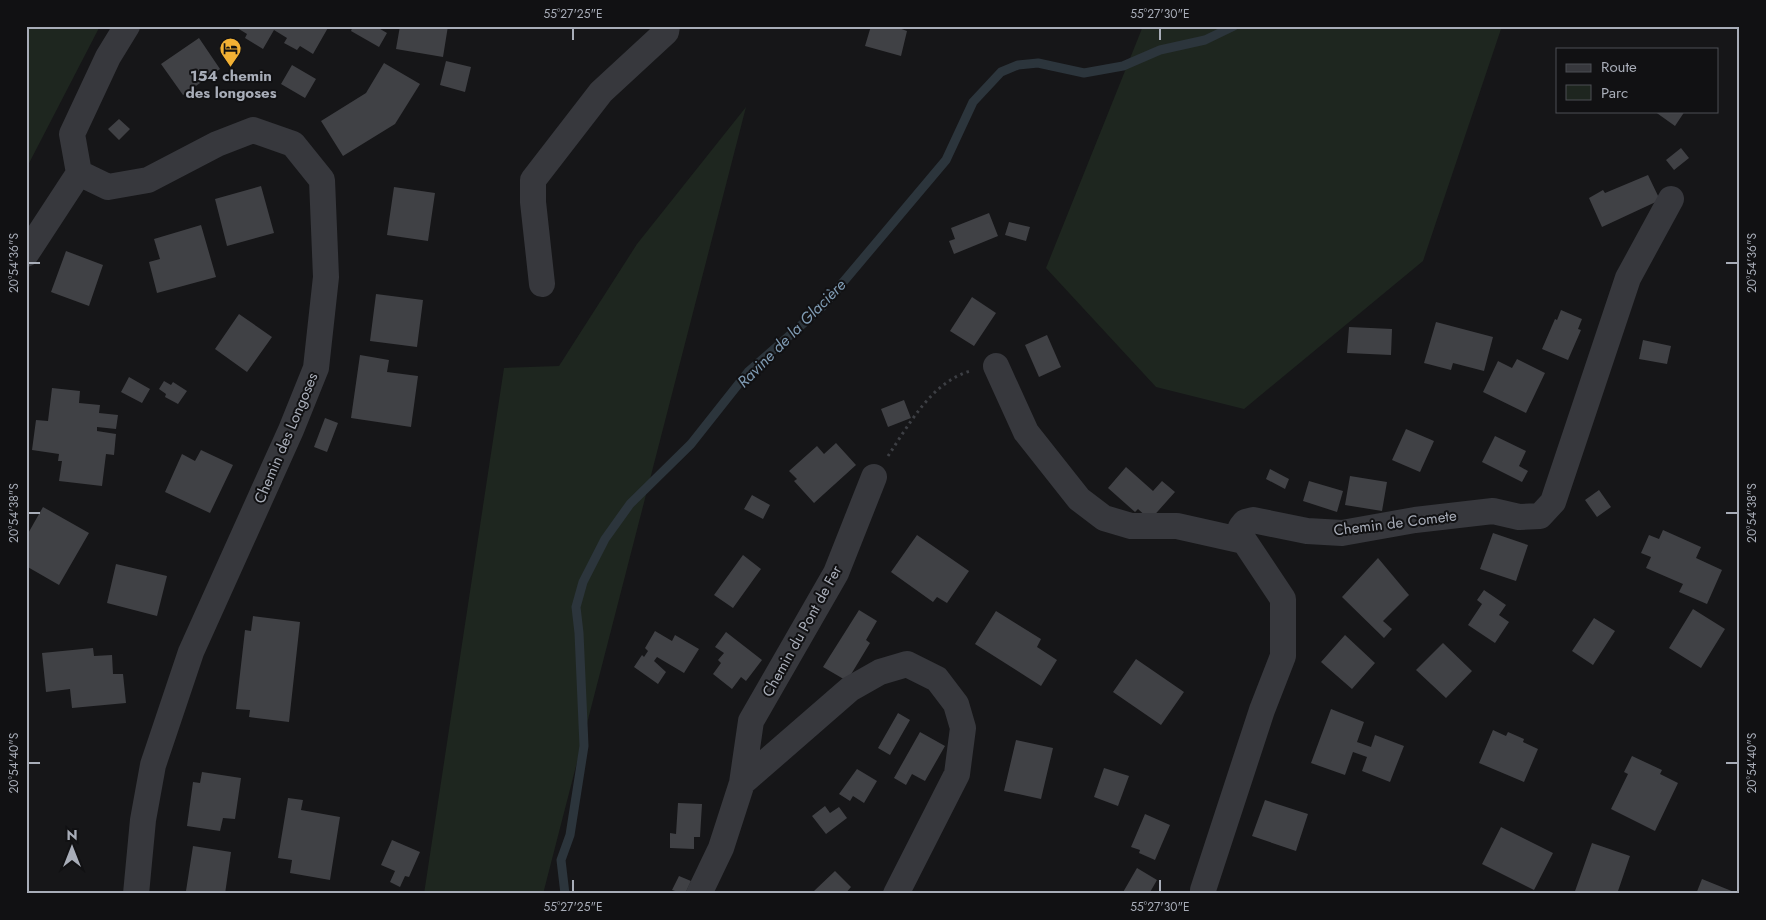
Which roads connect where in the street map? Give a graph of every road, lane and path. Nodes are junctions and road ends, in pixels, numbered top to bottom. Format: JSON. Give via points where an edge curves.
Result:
{"nodes":[{"id":1,"x":127,"y":26,"type":"edge"},
{"id":2,"x":667,"y":26,"type":"edge"},
{"id":3,"x":79,"y":173,"type":"junction"},
{"id":4,"x":1671,"y":199,"type":"dead end"},
{"id":5,"x":26,"y":254,"type":"edge"},
{"id":6,"x":542,"y":284,"type":"dead end"},
{"id":7,"x":996,"y":366,"type":"joint"},
{"id":8,"x":874,"y":477,"type":"joint"},
{"id":9,"x":1244,"y":541,"type":"junction"},
{"id":10,"x":742,"y":783,"type":"junction"},
{"id":11,"x":136,"y":894,"type":"edge"},
{"id":12,"x":699,"y":894,"type":"edge"},
{"id":13,"x":896,"y":894,"type":"edge"},
{"id":14,"x":1203,"y":894,"type":"edge"}],
"edges":[{"from":1,"to":3,"type":"street","via":[[108,57],[72,134]]},
{"from":2,"to":6,"type":"street","via":[[666,32],[601,92],[533,180]]},
{"from":3,"to":5,"type":"street"},
{"from":3,"to":11,"type":"street","name":"Chemin des Longoses","via":[[108,187],[148,180],[217,144],[253,130],[293,144],[322,180],[326,277],[316,368],[191,652],[153,765],[143,820]]},
{"from":4,"to":9,"type":"street","name":"Chemin de Comete","via":[[1628,278],[1553,502],[1540,516],[1519,517],[1493,511],[1342,533],[1306,531],[1253,520],[1241,527]]},
{"from":7,"to":8,"type":"path","via":[[954,376],[948,381],[924,403]]},
{"from":7,"to":9,"type":"street","via":[[1026,432],[1079,499],[1104,518],[1131,526],[1177,526]]},
{"from":8,"to":10,"type":"street","name":"Chemin du Pont de Fer","via":[[836,573],[751,721]]},
{"from":9,"to":14,"type":"street","via":[[1283,599],[1283,656],[1262,710]]},
{"from":10,"to":12,"type":"street","name":"Chemin du Pont de Fer","via":[[721,848]]},
{"from":10,"to":13,"type":"street","via":[[850,689],[880,672],[907,664],[938,679],[956,704],[963,728],[957,774]]}]}
